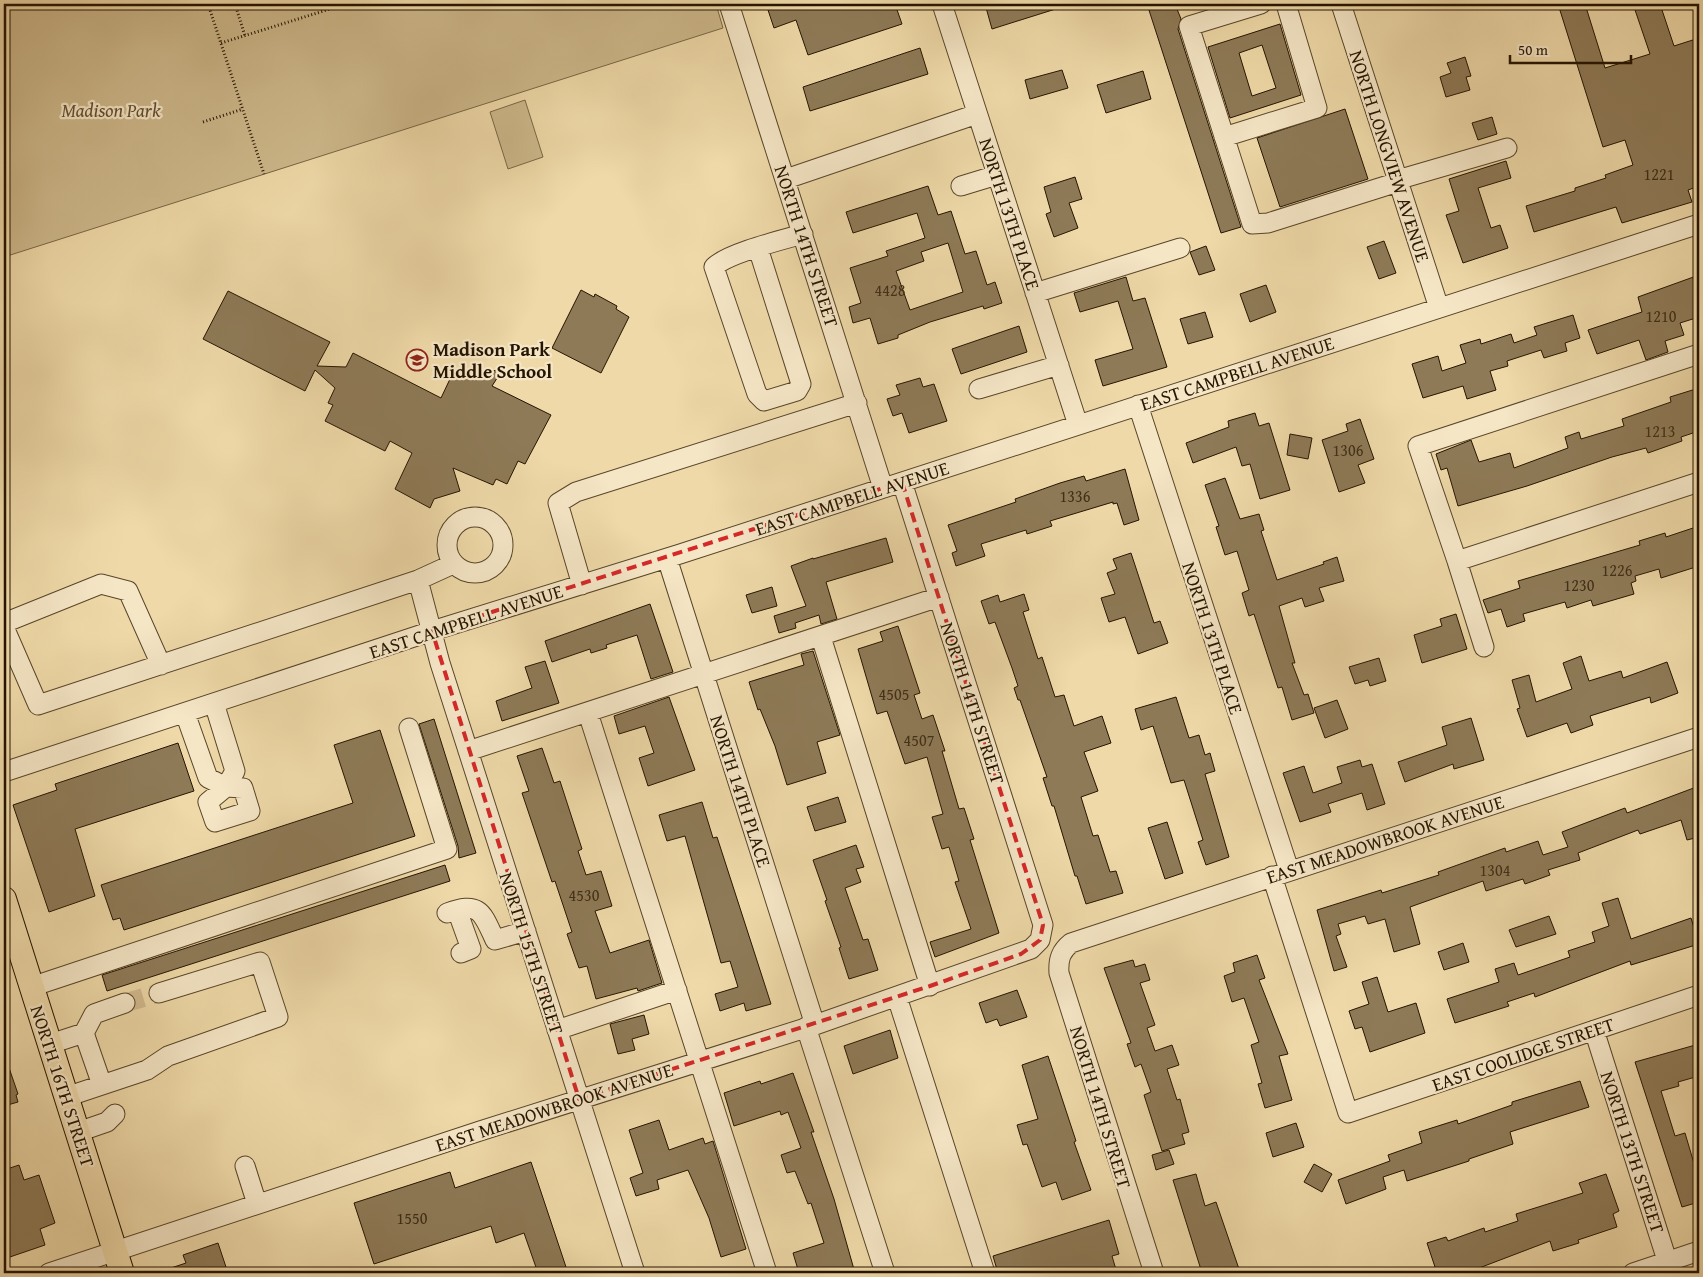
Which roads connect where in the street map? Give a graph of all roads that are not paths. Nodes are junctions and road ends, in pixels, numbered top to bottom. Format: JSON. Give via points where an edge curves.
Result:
{"nodes":[{"id":1,"x":729,"y":4,"type":"edge"},
{"id":2,"x":942,"y":4,"type":"edge"},
{"id":3,"x":1261,"y":4,"type":"edge"},
{"id":4,"x":1286,"y":4,"type":"edge"},
{"id":5,"x":1341,"y":4,"type":"edge"},
{"id":6,"x":977,"y":114,"type":"junction"},
{"id":7,"x":1224,"y":137,"type":"junction"},
{"id":8,"x":1507,"y":148,"type":"dead end"},
{"id":9,"x":997,"y":175,"type":"junction"},
{"id":10,"x":786,"y":179,"type":"junction"},
{"id":11,"x":1398,"y":181,"type":"junction"},
{"id":12,"x":961,"y":186,"type":"dead end"},
{"id":13,"x":1699,"y":224,"type":"edge"},
{"id":14,"x":803,"y":234,"type":"junction"},
{"id":15,"x":758,"y":248,"type":"junction"},
{"id":16,"x":1180,"y":248,"type":"dead end"},
{"id":17,"x":1035,"y":293,"type":"junction"},
{"id":18,"x":1439,"y":308,"type":"junction"},
{"id":19,"x":1699,"y":354,"type":"edge"},
{"id":20,"x":1059,"y":365,"type":"junction"},
{"id":21,"x":979,"y":389,"type":"dead end"},
{"id":22,"x":857,"y":403,"type":"junction"},
{"id":23,"x":1138,"y":405,"type":"junction"},
{"id":24,"x":1078,"y":425,"type":"junction"},
{"id":25,"x":902,"y":482,"type":"junction"},
{"id":26,"x":1699,"y":482,"type":"edge"},
{"id":27,"x":883,"y":488,"type":"junction"},
{"id":28,"x":667,"y":558,"type":"junction"},
{"id":29,"x":1457,"y":561,"type":"junction"},
{"id":30,"x":453,"y":564,"type":"dead end"},
{"id":31,"x":418,"y":580,"type":"junction"},
{"id":32,"x":582,"y":585,"type":"junction"},
{"id":33,"x":939,"y":597,"type":"junction"},
{"id":34,"x":4,"y":623,"type":"edge"},
{"id":35,"x":4,"y":627,"type":"edge"},
{"id":36,"x":432,"y":631,"type":"junction"},
{"id":37,"x":821,"y":637,"type":"junction"},
{"id":38,"x":1484,"y":647,"type":"dead end"},
{"id":39,"x":160,"y":665,"type":"junction"},
{"id":40,"x":704,"y":675,"type":"junction"},
{"id":41,"x":214,"y":703,"type":"junction"},
{"id":42,"x":185,"y":712,"type":"junction"},
{"id":43,"x":588,"y":714,"type":"junction"},
{"id":44,"x":410,"y":728,"type":"dead end"},
{"id":45,"x":1699,"y":736,"type":"edge"},
{"id":46,"x":468,"y":751,"type":"junction"},
{"id":47,"x":4,"y":772,"type":"edge"},
{"id":48,"x":1280,"y":873,"type":"junction"},
{"id":49,"x":5,"y":909,"type":"edge"},
{"id":50,"x":1043,"y":925,"type":"joint"},
{"id":51,"x":526,"y":931,"type":"junction"},
{"id":52,"x":1071,"y":943,"type":"joint"},
{"id":53,"x":461,"y":953,"type":"dead end"},
{"id":54,"x":930,"y":986,"type":"junction"},
{"id":55,"x":32,"y":987,"type":"junction"},
{"id":56,"x":677,"y":990,"type":"junction"},
{"id":57,"x":159,"y":993,"type":"tunnel mouth"},
{"id":58,"x":1699,"y":994,"type":"edge"},
{"id":59,"x":896,"y":997,"type":"junction"},
{"id":60,"x":125,"y":1003,"type":"tunnel mouth"},
{"id":61,"x":811,"y":1026,"type":"junction"},
{"id":62,"x":557,"y":1030,"type":"junction"},
{"id":63,"x":1594,"y":1030,"type":"junction"},
{"id":64,"x":84,"y":1033,"type":"junction"},
{"id":65,"x":50,"y":1044,"type":"junction"},
{"id":66,"x":700,"y":1060,"type":"junction"},
{"id":67,"x":102,"y":1086,"type":"junction"},
{"id":68,"x":66,"y":1097,"type":"junction"},
{"id":69,"x":579,"y":1099,"type":"junction"},
{"id":70,"x":1348,"y":1113,"type":"joint"},
{"id":71,"x":115,"y":1114,"type":"dead end"},
{"id":72,"x":78,"y":1132,"type":"junction"},
{"id":73,"x":245,"y":1166,"type":"dead end"},
{"id":74,"x":257,"y":1204,"type":"junction"},
{"id":75,"x":1699,"y":1251,"type":"edge"},
{"id":76,"x":119,"y":1262,"type":"edge"},
{"id":77,"x":1669,"y":1268,"type":"edge"},
{"id":78,"x":49,"y":1273,"type":"edge"},
{"id":79,"x":635,"y":1273,"type":"edge"},
{"id":80,"x":767,"y":1273,"type":"edge"},
{"id":81,"x":885,"y":1273,"type":"edge"},
{"id":82,"x":985,"y":1273,"type":"edge"},
{"id":83,"x":1154,"y":1273,"type":"edge"},
{"id":84,"x":1633,"y":1273,"type":"edge"}],
"edges":[{"from":1,"to":10,"type":"street","name":"NORTH 14TH STREET"},
{"from":2,"to":6,"type":"street","name":"NORTH 13TH PLACE"},
{"from":3,"to":7,"type":"street","via":[[1189,26]]},
{"from":4,"to":7,"type":"street","via":[[1317,108]]},
{"from":5,"to":11,"type":"street","name":"NORTH LONGVIEW AVENUE"},
{"from":6,"to":9,"type":"street","name":"NORTH 13TH PLACE"},
{"from":6,"to":10,"type":"street"},
{"from":7,"to":11,"type":"street","via":[[1252,224],[1268,223]]},
{"from":8,"to":11,"type":"street"},
{"from":9,"to":12,"type":"street"},
{"from":9,"to":17,"type":"street","name":"NORTH 13TH PLACE"},
{"from":10,"to":14,"type":"street","name":"NORTH 14TH STREET"},
{"from":11,"to":18,"type":"street","name":"NORTH LONGVIEW AVENUE"},
{"from":13,"to":18,"type":"street","name":"EAST CAMPBELL AVENUE"},
{"from":14,"to":15,"type":"street"},
{"from":14,"to":22,"type":"street","name":"NORTH 14TH STREET"},
{"from":15,"to":15,"type":"street","via":[[714,266],[757,394],[764,401],[797,391],[801,384]]},
{"from":16,"to":17,"type":"street"},
{"from":17,"to":20,"type":"street","name":"NORTH 13TH PLACE"},
{"from":18,"to":23,"type":"street","name":"EAST CAMPBELL AVENUE"},
{"from":19,"to":29,"type":"street","via":[[1418,446]]},
{"from":20,"to":21,"type":"street"},
{"from":20,"to":24,"type":"street","name":"NORTH 13TH PLACE"},
{"from":22,"to":27,"type":"street","name":"NORTH 14TH STREET"},
{"from":22,"to":32,"type":"street","via":[[563,498],[558,504]]},
{"from":23,"to":24,"type":"street","name":"EAST CAMPBELL AVENUE"},
{"from":23,"to":48,"type":"street","name":"NORTH 13TH PLACE"},
{"from":24,"to":25,"type":"street","name":"EAST CAMPBELL AVENUE"},
{"from":25,"to":27,"type":"street","name":"EAST CAMPBELL AVENUE"},
{"from":25,"to":33,"type":"street","name":"NORTH 14TH STREET"},
{"from":26,"to":29,"type":"street"},
{"from":27,"to":28,"type":"street","name":"EAST CAMPBELL AVENUE"},
{"from":28,"to":32,"type":"street","name":"EAST CAMPBELL AVENUE"},
{"from":28,"to":40,"type":"street","name":"NORTH 14TH PLACE"},
{"from":29,"to":38,"type":"street"},
{"from":30,"to":31,"type":"street"},
{"from":31,"to":36,"type":"street","name":"NORTH 15TH STREET"},
{"from":31,"to":39,"type":"street"},
{"from":32,"to":36,"type":"street","name":"EAST CAMPBELL AVENUE"},
{"from":33,"to":37,"type":"street"},
{"from":33,"to":50,"type":"street","name":"NORTH 14TH STREET"},
{"from":34,"to":39,"type":"street","via":[[101,584],[128,590]]},
{"from":35,"to":39,"type":"street","via":[[38,705]]},
{"from":36,"to":41,"type":"street","name":"EAST CAMPBELL AVENUE"},
{"from":36,"to":46,"type":"street","name":"NORTH 15TH STREET"},
{"from":37,"to":40,"type":"street"},
{"from":37,"to":54,"type":"street"},
{"from":40,"to":43,"type":"street"},
{"from":40,"to":61,"type":"street","name":"NORTH 14TH PLACE"},
{"from":41,"to":42,"type":"street","name":"EAST CAMPBELL AVENUE"},
{"from":41,"to":42,"type":"street","via":[[235,771],[226,787],[208,778]]},
{"from":42,"to":47,"type":"street","name":"EAST CAMPBELL AVENUE"},
{"from":43,"to":46,"type":"street"},
{"from":43,"to":56,"type":"street"},
{"from":44,"to":55,"type":"street","via":[[447,849]]},
{"from":45,"to":48,"type":"street","name":"EAST MEADOWBROOK AVENUE"},
{"from":46,"to":51,"type":"street","name":"NORTH 15TH STREET"},
{"from":48,"to":52,"type":"street","name":"EAST MEADOWBROOK AVENUE"},
{"from":48,"to":70,"type":"street","name":"NORTH 13TH PLACE"},
{"from":49,"to":55,"type":"main road","name":"NORTH 16TH STREET"},
{"from":50,"to":54,"type":"street","name":"EAST MEADOWBROOK AVENUE","via":[[1040,940],[1031,949]]},
{"from":51,"to":53,"type":"street","via":[[495,940],[484,917],[466,907],[452,912],[471,949]]},
{"from":51,"to":62,"type":"street","name":"NORTH 15TH STREET"},
{"from":52,"to":83,"type":"street","name":"NORTH 14TH STREET","via":[[1062,950],[1059,972]]},
{"from":54,"to":59,"type":"street","name":"EAST MEADOWBROOK AVENUE"},
{"from":55,"to":65,"type":"main road","name":"NORTH 16TH STREET"},
{"from":56,"to":62,"type":"street"},
{"from":56,"to":66,"type":"street"},
{"from":57,"to":67,"type":"street","via":[[260,962],[278,1017],[168,1056],[147,1070]]},
{"from":58,"to":63,"type":"street","name":"EAST COOLIDGE STREET"},
{"from":59,"to":61,"type":"street","name":"EAST MEADOWBROOK AVENUE"},
{"from":59,"to":82,"type":"street"},
{"from":60,"to":64,"type":"street","via":[[94,1014]]},
{"from":61,"to":66,"type":"street","name":"EAST MEADOWBROOK AVENUE"},
{"from":61,"to":81,"type":"street","name":"NORTH 14TH PLACE"},
{"from":62,"to":69,"type":"street","name":"NORTH 15TH STREET"},
{"from":63,"to":70,"type":"street","name":"EAST COOLIDGE STREET"},
{"from":63,"to":77,"type":"street","name":"NORTH 13TH STREET"},
{"from":64,"to":65,"type":"street"},
{"from":64,"to":67,"type":"street"},
{"from":65,"to":68,"type":"main road","name":"NORTH 16TH STREET"},
{"from":66,"to":69,"type":"street","name":"EAST MEADOWBROOK AVENUE"},
{"from":66,"to":80,"type":"street"},
{"from":67,"to":68,"type":"street"},
{"from":68,"to":72,"type":"main road","name":"NORTH 16TH STREET"},
{"from":69,"to":74,"type":"street","name":"EAST MEADOWBROOK AVENUE"},
{"from":69,"to":79,"type":"street","name":"NORTH 15TH STREET"},
{"from":71,"to":72,"type":"street","via":[[107,1122]]},
{"from":72,"to":76,"type":"main road","name":"NORTH 16TH STREET"},
{"from":73,"to":74,"type":"street"},
{"from":74,"to":76,"type":"street","name":"EAST MEADOWBROOK AVENUE"},
{"from":75,"to":77,"type":"street"},
{"from":76,"to":78,"type":"street","name":"EAST MEADOWBROOK AVENUE"},
{"from":77,"to":84,"type":"street"}]}
